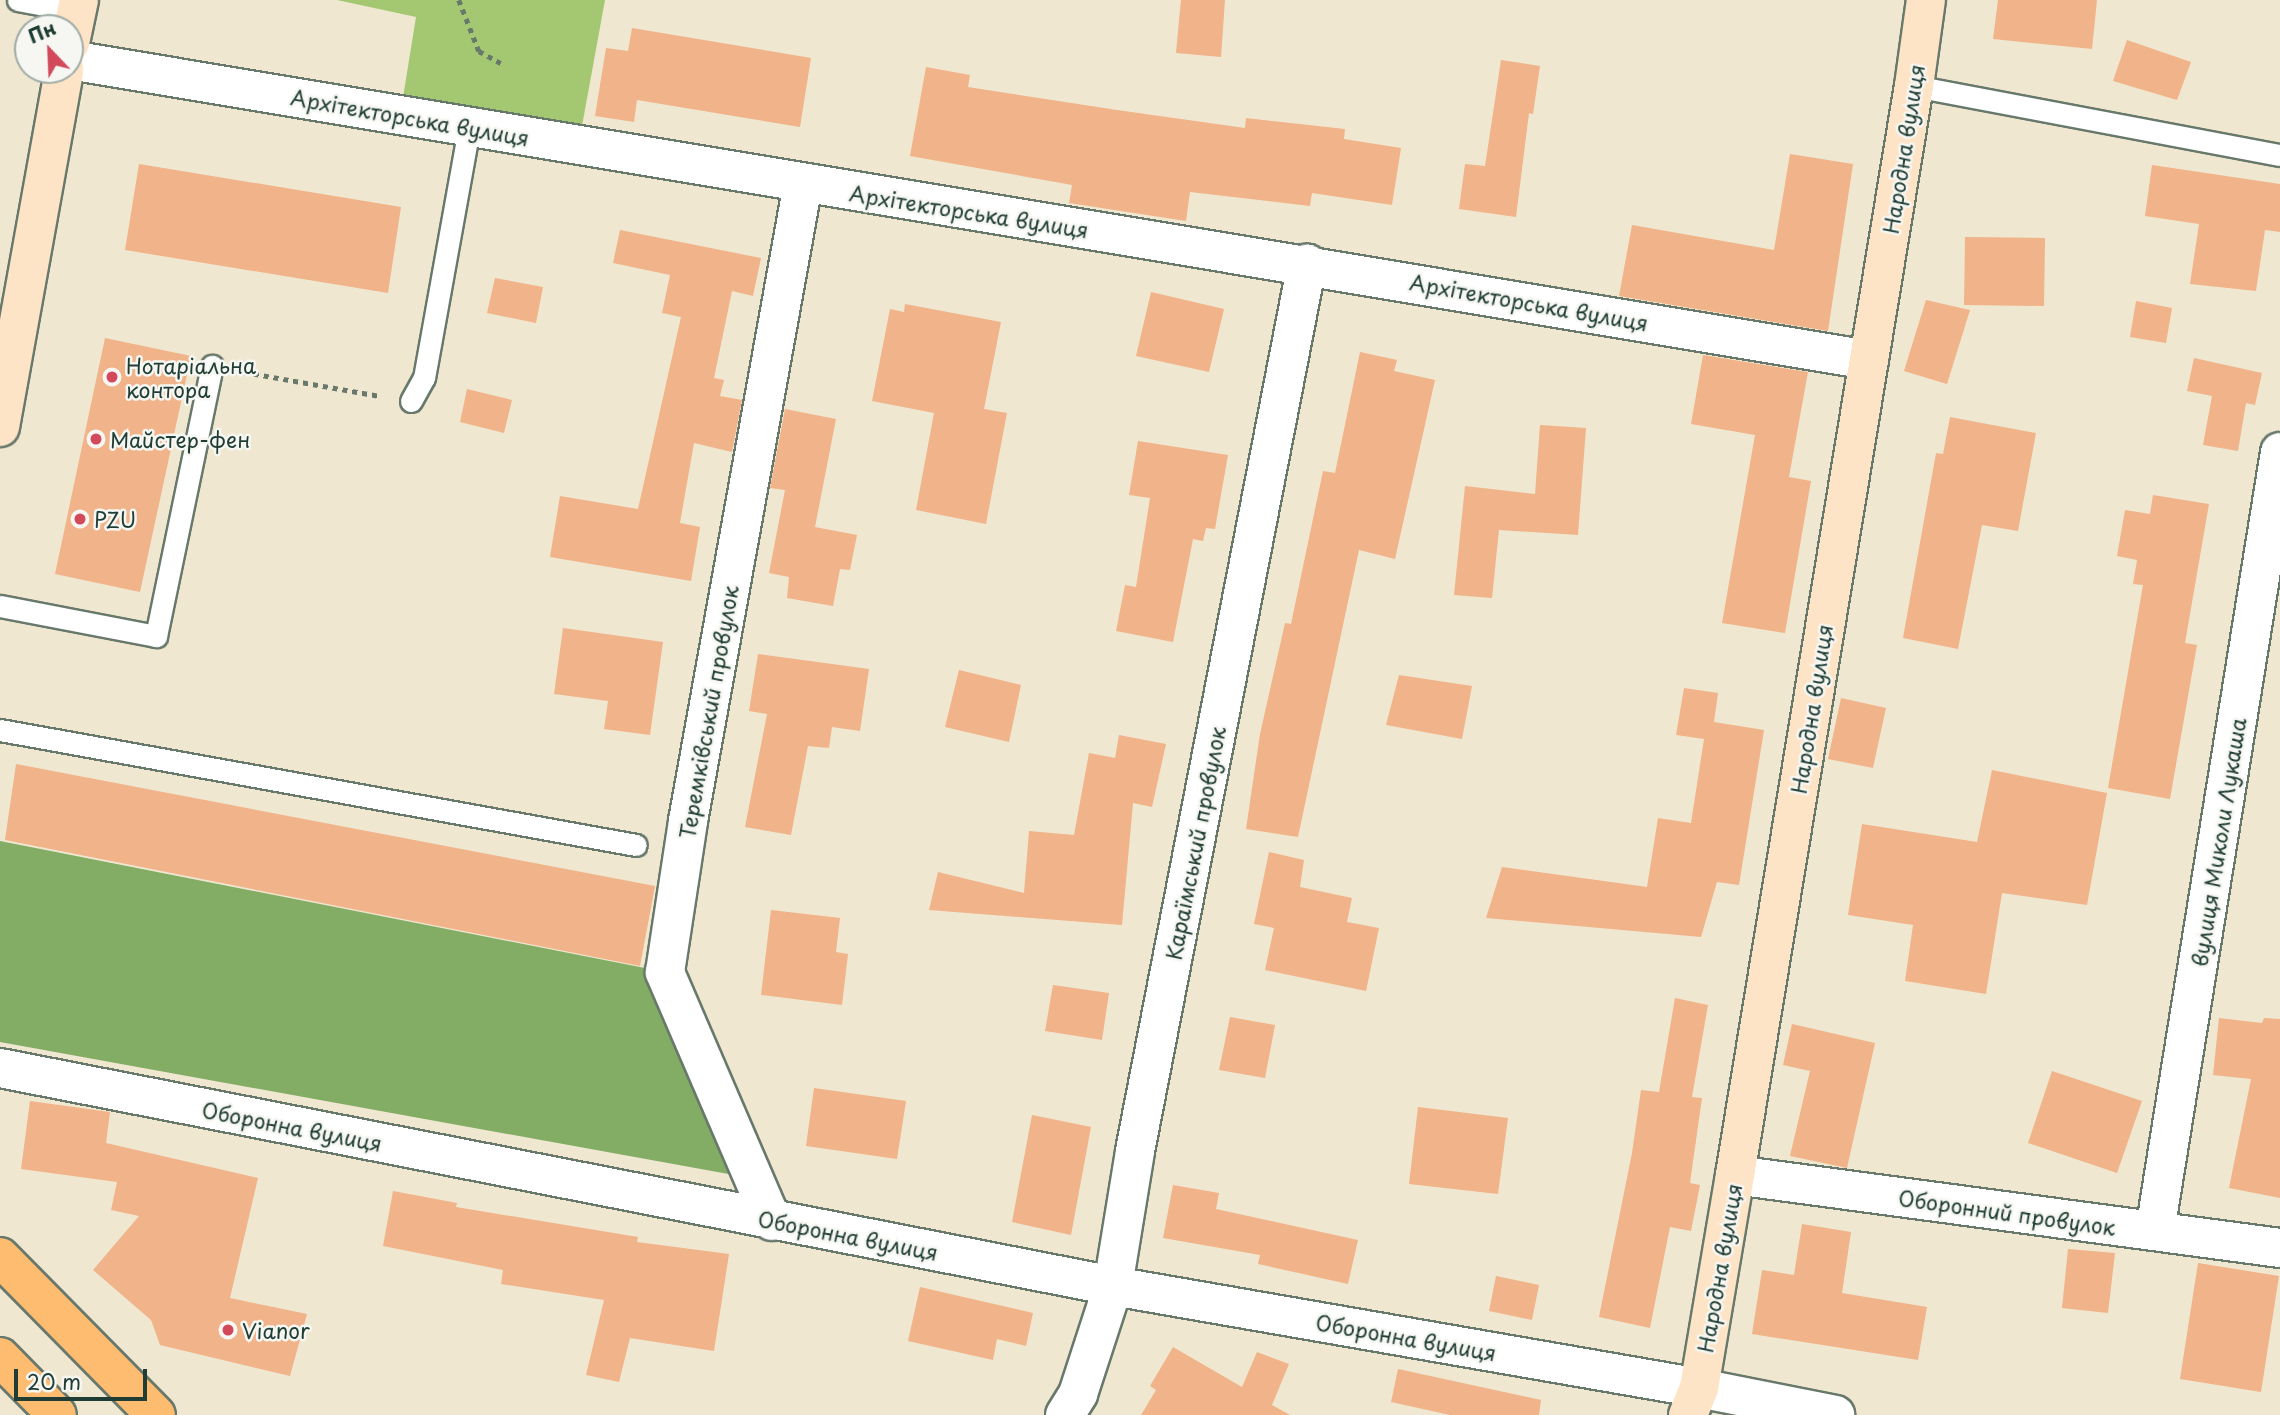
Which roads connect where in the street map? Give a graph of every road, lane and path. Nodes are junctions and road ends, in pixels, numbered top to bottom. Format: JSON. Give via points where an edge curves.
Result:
{"nodes":[{"id":1,"x":18,"y":0,"type":"edge"},
{"id":2,"x":459,"y":0,"type":"edge"},
{"id":3,"x":1926,"y":0,"type":"edge"},
{"id":4,"x":62,"y":14,"type":"edge"},
{"id":5,"x":84,"y":62,"type":"edge"},
{"id":6,"x":502,"y":64,"type":"dead end"},
{"id":7,"x":61,"y":84,"type":"edge"},
{"id":8,"x":1914,"y":86,"type":"junction"},
{"id":9,"x":469,"y":127,"type":"junction"},
{"id":10,"x":2280,"y":155,"type":"edge"},
{"id":11,"x":803,"y":184,"type":"junction"},
{"id":12,"x":1307,"y":264,"type":"junction"},
{"id":13,"x":1868,"y":360,"type":"junction"},
{"id":14,"x":212,"y":366,"type":"joint"},
{"id":15,"x":411,"y":401,"type":"joint"},
{"id":16,"x":0,"y":427,"type":"edge"},
{"id":17,"x":2280,"y":452,"type":"edge"},
{"id":18,"x":0,"y":606,"type":"edge"},
{"id":19,"x":0,"y":730,"type":"edge"},
{"id":20,"x":636,"y":845,"type":"dead end"},
{"id":21,"x":0,"y":1068,"type":"edge"},
{"id":22,"x":1735,"y":1175,"type":"junction"},
{"id":23,"x":772,"y":1221,"type":"junction"},
{"id":24,"x":2155,"y":1231,"type":"junction"},
{"id":25,"x":2280,"y":1248,"type":"edge"},
{"id":26,"x":0,"y":1257,"type":"edge"},
{"id":27,"x":1113,"y":1286,"type":"junction"},
{"id":28,"x":0,"y":1357,"type":"edge"},
{"id":29,"x":1693,"y":1401,"type":"edge"},
{"id":30,"x":57,"y":1415,"type":"edge"},
{"id":31,"x":156,"y":1415,"type":"edge"},
{"id":32,"x":1065,"y":1415,"type":"edge"},
{"id":33,"x":1835,"y":1415,"type":"edge"}],
"edges":[{"from":1,"to":4,"type":"lane"},
{"from":2,"to":6,"type":"path","via":[[480,51]]},
{"from":3,"to":8,"type":"street","name":"Народна вулиця"},
{"from":5,"to":9,"type":"street","name":"Архітекторська вулиця"},
{"from":7,"to":16,"type":"street"},
{"from":8,"to":10,"type":"lane"},
{"from":8,"to":13,"type":"street","name":"Народна вулиця"},
{"from":9,"to":11,"type":"street","name":"Архітекторська вулиця"},
{"from":9,"to":15,"type":"lane","via":[[424,378]]},
{"from":11,"to":12,"type":"street","name":"Архітекторська вулиця"},
{"from":11,"to":23,"type":"street","name":"Теремківський провулок","via":[[664,972]]},
{"from":12,"to":13,"type":"street","name":"Архітекторська вулиця"},
{"from":12,"to":27,"type":"street","name":"Караїмський провулок"},
{"from":13,"to":22,"type":"street","name":"Народна вулиця"},
{"from":14,"to":15,"type":"path"},
{"from":14,"to":18,"type":"lane","via":[[156,636]]},
{"from":17,"to":24,"type":"street","name":"вулиця Миколи Лукаша"},
{"from":19,"to":20,"type":"lane"},
{"from":21,"to":23,"type":"street","name":"Оборонна вулиця"},
{"from":22,"to":24,"type":"street","name":"Оборонний провулок"},
{"from":22,"to":29,"type":"street","name":"Народна вулиця"},
{"from":23,"to":27,"type":"street","name":"Оборонна вулиця"},
{"from":24,"to":25,"type":"street","name":"Оборонний провулок"},
{"from":26,"to":31,"type":"main road"},
{"from":27,"to":29,"type":"street","name":"Оборонна вулиця"},
{"from":27,"to":32,"type":"street","name":"Караїмський провулок","via":[[1078,1394]]},
{"from":28,"to":30,"type":"main road"},
{"from":29,"to":33,"type":"street","name":"Оборонна вулиця"}]}
